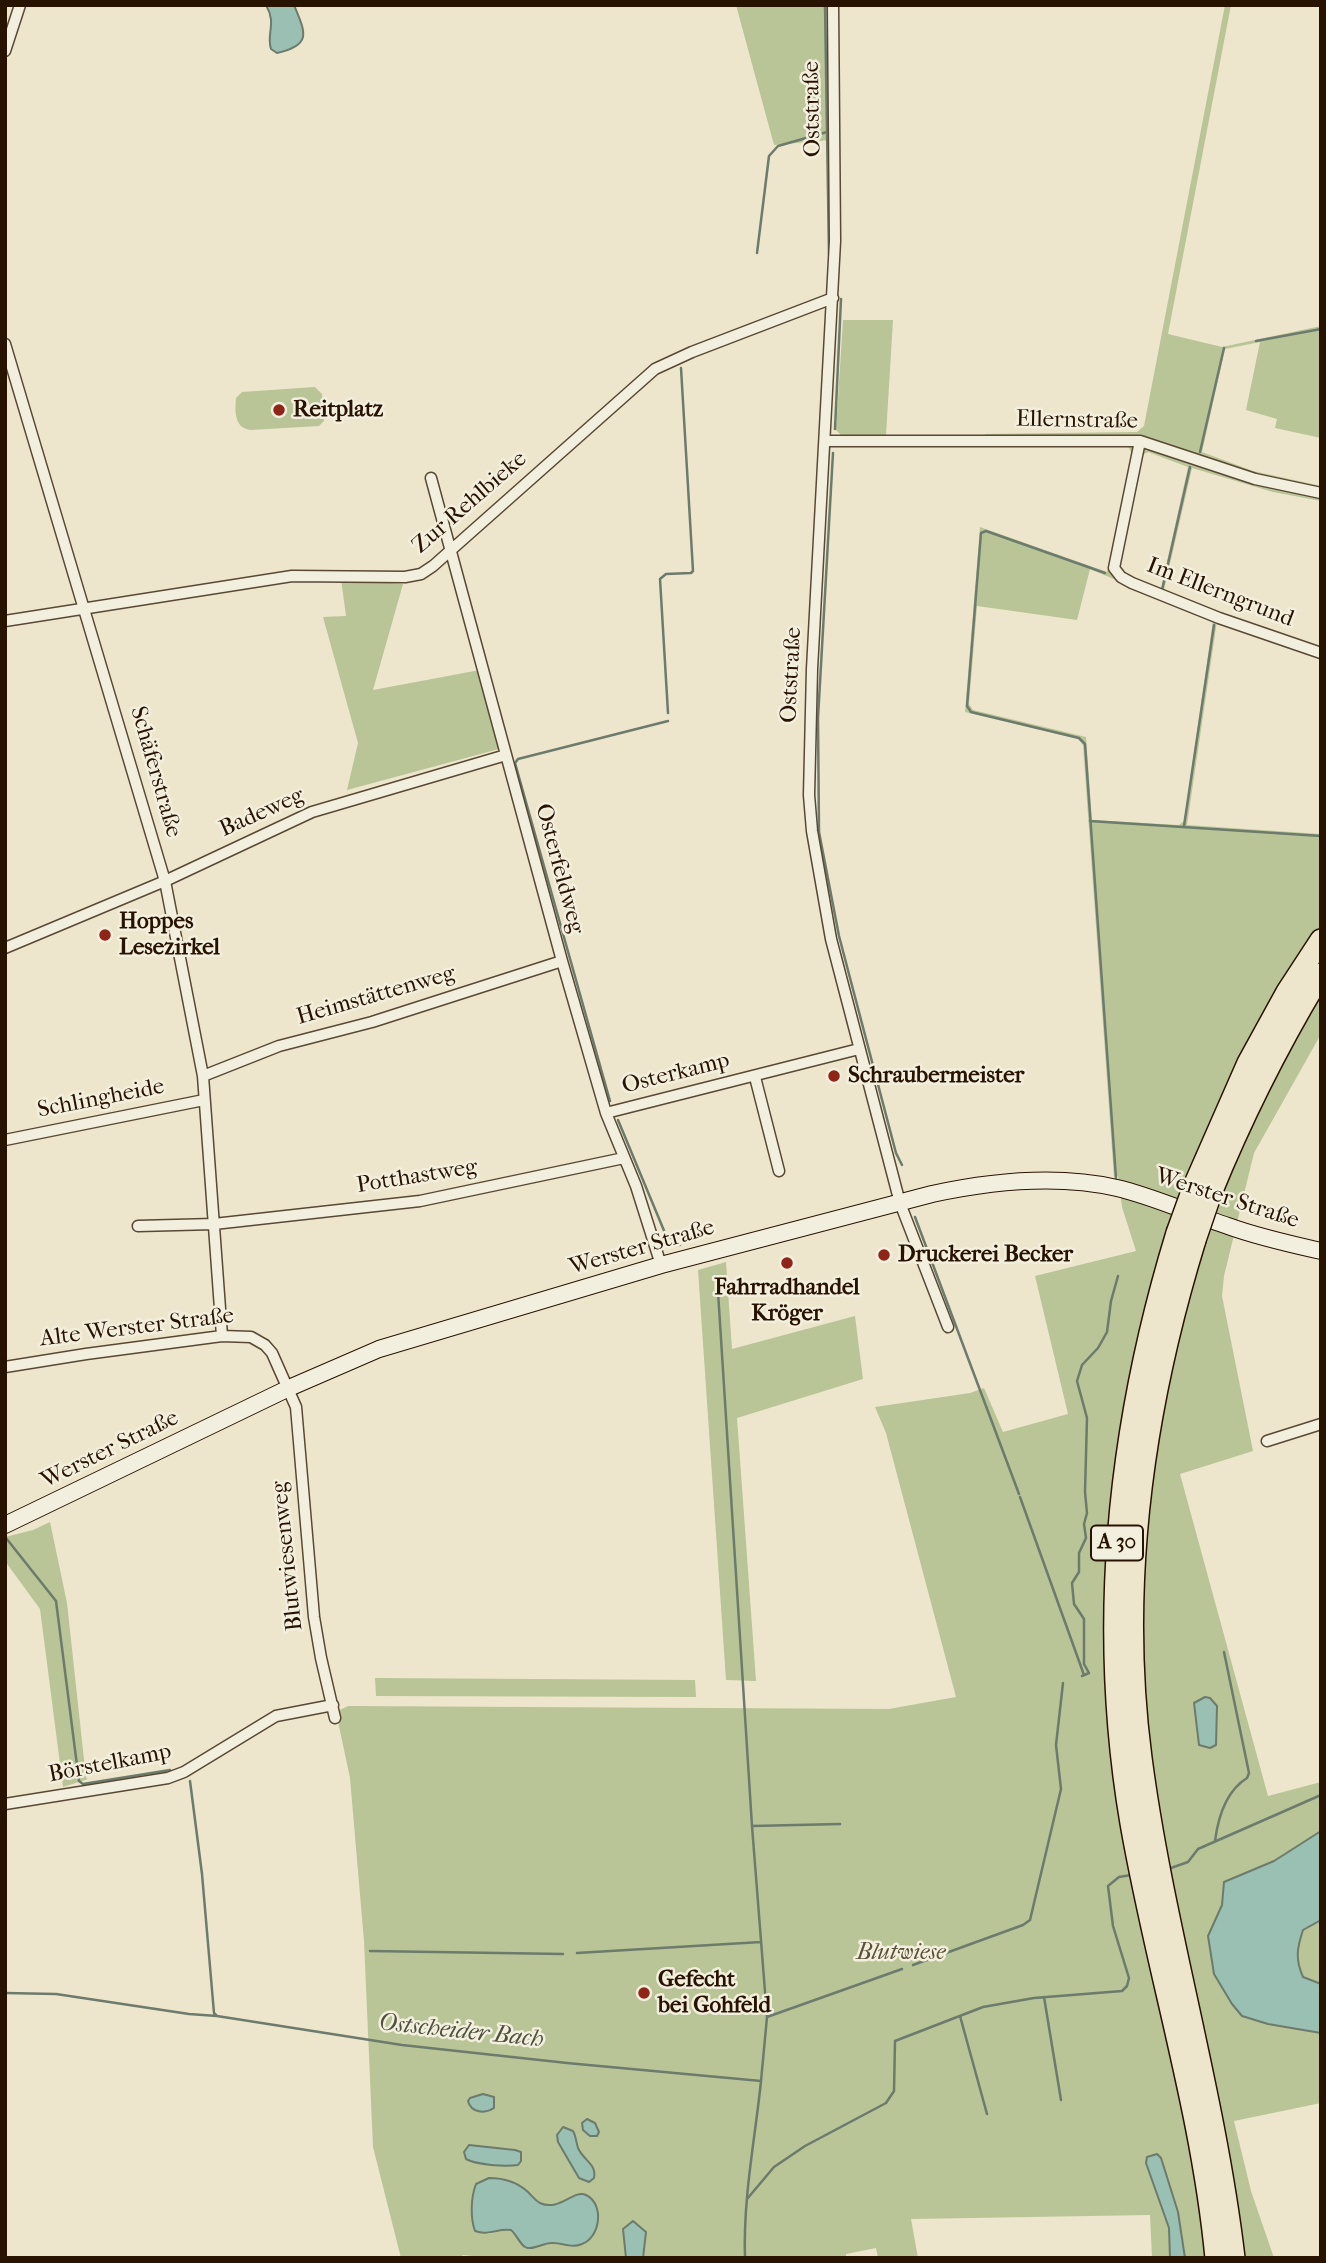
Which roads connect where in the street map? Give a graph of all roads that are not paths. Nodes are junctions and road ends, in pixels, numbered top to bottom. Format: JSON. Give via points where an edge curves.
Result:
{"nodes":[{"id":1,"x":20,"y":5,"type":"edge"},
{"id":2,"x":833,"y":5,"type":"edge"},
{"id":3,"x":5,"y":51,"type":"edge"},
{"id":4,"x":833,"y":298,"type":"junction"},
{"id":5,"x":5,"y":344,"type":"edge"},
{"id":6,"x":826,"y":440,"type":"junction"},
{"id":7,"x":1140,"y":440,"type":"junction"},
{"id":8,"x":431,"y":478,"type":"dead end"},
{"id":9,"x":1321,"y":493,"type":"edge"},
{"id":10,"x":452,"y":550,"type":"junction"},
{"id":11,"x":85,"y":608,"type":"junction"},
{"id":12,"x":5,"y":621,"type":"edge"},
{"id":13,"x":1321,"y":653,"type":"edge"},
{"id":14,"x":506,"y":755,"type":"junction"},
{"id":15,"x":165,"y":881,"type":"junction"},
{"id":16,"x":1321,"y":940,"type":"edge"},
{"id":17,"x":5,"y":948,"type":"edge"},
{"id":18,"x":562,"y":961,"type":"junction"},
{"id":19,"x":1321,"y":974,"type":"edge"},
{"id":20,"x":859,"y":1049,"type":"junction"},
{"id":21,"x":203,"y":1076,"type":"junction"},
{"id":22,"x":755,"y":1077,"type":"junction"},
{"id":23,"x":204,"y":1100,"type":"junction"},
{"id":24,"x":606,"y":1113,"type":"junction"},
{"id":25,"x":5,"y":1140,"type":"edge"},
{"id":26,"x":624,"y":1158,"type":"junction"},
{"id":27,"x":779,"y":1171,"type":"dead end"},
{"id":28,"x":1202,"y":1190,"type":"junction"},
{"id":29,"x":900,"y":1203,"type":"junction"},
{"id":30,"x":214,"y":1224,"type":"junction"},
{"id":31,"x":138,"y":1226,"type":"dead end"},
{"id":32,"x":1321,"y":1251,"type":"edge"},
{"id":33,"x":661,"y":1265,"type":"junction"},
{"id":34,"x":948,"y":1327,"type":"dead end"},
{"id":35,"x":222,"y":1336,"type":"junction"},
{"id":36,"x":5,"y":1367,"type":"edge"},
{"id":37,"x":289,"y":1388,"type":"junction"},
{"id":38,"x":1321,"y":1424,"type":"edge"},
{"id":39,"x":1267,"y":1441,"type":"dead end"},
{"id":40,"x":5,"y":1525,"type":"edge"},
{"id":41,"x":333,"y":1705,"type":"junction"},
{"id":42,"x":335,"y":1718,"type":"dead end"},
{"id":43,"x":5,"y":1804,"type":"edge"},
{"id":44,"x":1153,"y":1885,"type":"junction"},
{"id":45,"x":1216,"y":2258,"type":"edge"},
{"id":46,"x":1234,"y":2258,"type":"edge"}],
"edges":[{"from":1,"to":3,"type":"street"},
{"from":2,"to":4,"type":"street","name":"Oststraße"},
{"from":4,"to":6,"type":"street","name":"Oststraße"},
{"from":4,"to":10,"type":"street","name":"Zur Rehlbieke","via":[[655,369]]},
{"from":5,"to":11,"type":"street","name":"Schäferstraße"},
{"from":6,"to":7,"type":"street","name":"Ellernstraße"},
{"from":6,"to":20,"type":"street","name":"Oststraße","via":[[809,794],[829,928]]},
{"from":7,"to":9,"type":"street","name":"Ellernstraße","via":[[1255,478]]},
{"from":7,"to":13,"type":"street","name":"Im Ellerngrund","via":[[1114,568],[1121,577],[1219,618]]},
{"from":8,"to":10,"type":"street","name":"Osterfeldweg"},
{"from":10,"to":11,"type":"street","name":"Zur Rehlbieke","via":[[421,574],[405,577],[292,576]]},
{"from":10,"to":14,"type":"street","name":"Osterfeldweg"},
{"from":11,"to":12,"type":"street","name":"Zur Rehlbieke"},
{"from":11,"to":15,"type":"street","name":"Schäferstraße"},
{"from":14,"to":15,"type":"street","name":"Badeweg","via":[[312,812]]},
{"from":14,"to":18,"type":"street","name":"Osterfeldweg"},
{"from":15,"to":17,"type":"street","name":"Badeweg"},
{"from":15,"to":21,"type":"street","name":"Schäferstraße"},
{"from":16,"to":28,"type":"highway","number":"A 30","via":[[1248,1063]]},
{"from":18,"to":21,"type":"street","name":"Heimstättenweg","via":[[279,1046]]},
{"from":18,"to":24,"type":"street","name":"Osterfeldweg"},
{"from":19,"to":28,"type":"highway","number":"A 30"},
{"from":20,"to":22,"type":"street","name":"Osterkamp"},
{"from":20,"to":29,"type":"street","name":"Oststraße"},
{"from":21,"to":23,"type":"street","name":"Schäferstraße"},
{"from":22,"to":24,"type":"street","name":"Osterkamp"},
{"from":22,"to":27,"type":"street","name":"Osterkamp"},
{"from":23,"to":25,"type":"street","name":"Schlingheide"},
{"from":23,"to":30,"type":"street","name":"Schäferstraße"},
{"from":24,"to":26,"type":"street","name":"Osterfeldweg"},
{"from":26,"to":30,"type":"street","name":"Potthastweg","via":[[420,1201]]},
{"from":26,"to":33,"type":"street","name":"Osterfeldweg"},
{"from":28,"to":44,"type":"highway","number":"A 30","bridge":true,"via":[[1154,1311],[1119,1507],[1116,1677],[1125,1783]]},
{"from":29,"to":32,"type":"main road","name":"Werster Straße","via":[[975,1185],[1066,1181],[1118,1188],[1228,1226]]},
{"from":29,"to":33,"type":"main road","name":"Werster Straße"},
{"from":29,"to":34,"type":"street","name":"Oststraße"},
{"from":30,"to":31,"type":"street"},
{"from":30,"to":35,"type":"street","name":"Schäferstraße"},
{"from":33,"to":37,"type":"main road","name":"Werster Straße","via":[[418,1336]]},
{"from":35,"to":36,"type":"street","name":"Alte Werster Straße"},
{"from":35,"to":37,"type":"street","name":"Alte Werster Straße","via":[[251,1337],[265,1345]]},
{"from":37,"to":40,"type":"main road","name":"Werster Straße"},
{"from":37,"to":41,"type":"street","name":"Blutwiesenweg","via":[[296,1407],[314,1617]]},
{"from":38,"to":39,"type":"street"},
{"from":41,"to":42,"type":"street","name":"Blutwiesenweg"},
{"from":41,"to":43,"type":"street","name":"Börstelkamp","via":[[276,1716],[168,1778]]},
{"from":44,"to":45,"type":"highway","number":"A 30","via":[[1209,2190]]},
{"from":44,"to":46,"type":"highway","number":"A 30","via":[[1217,2138]]}]}
